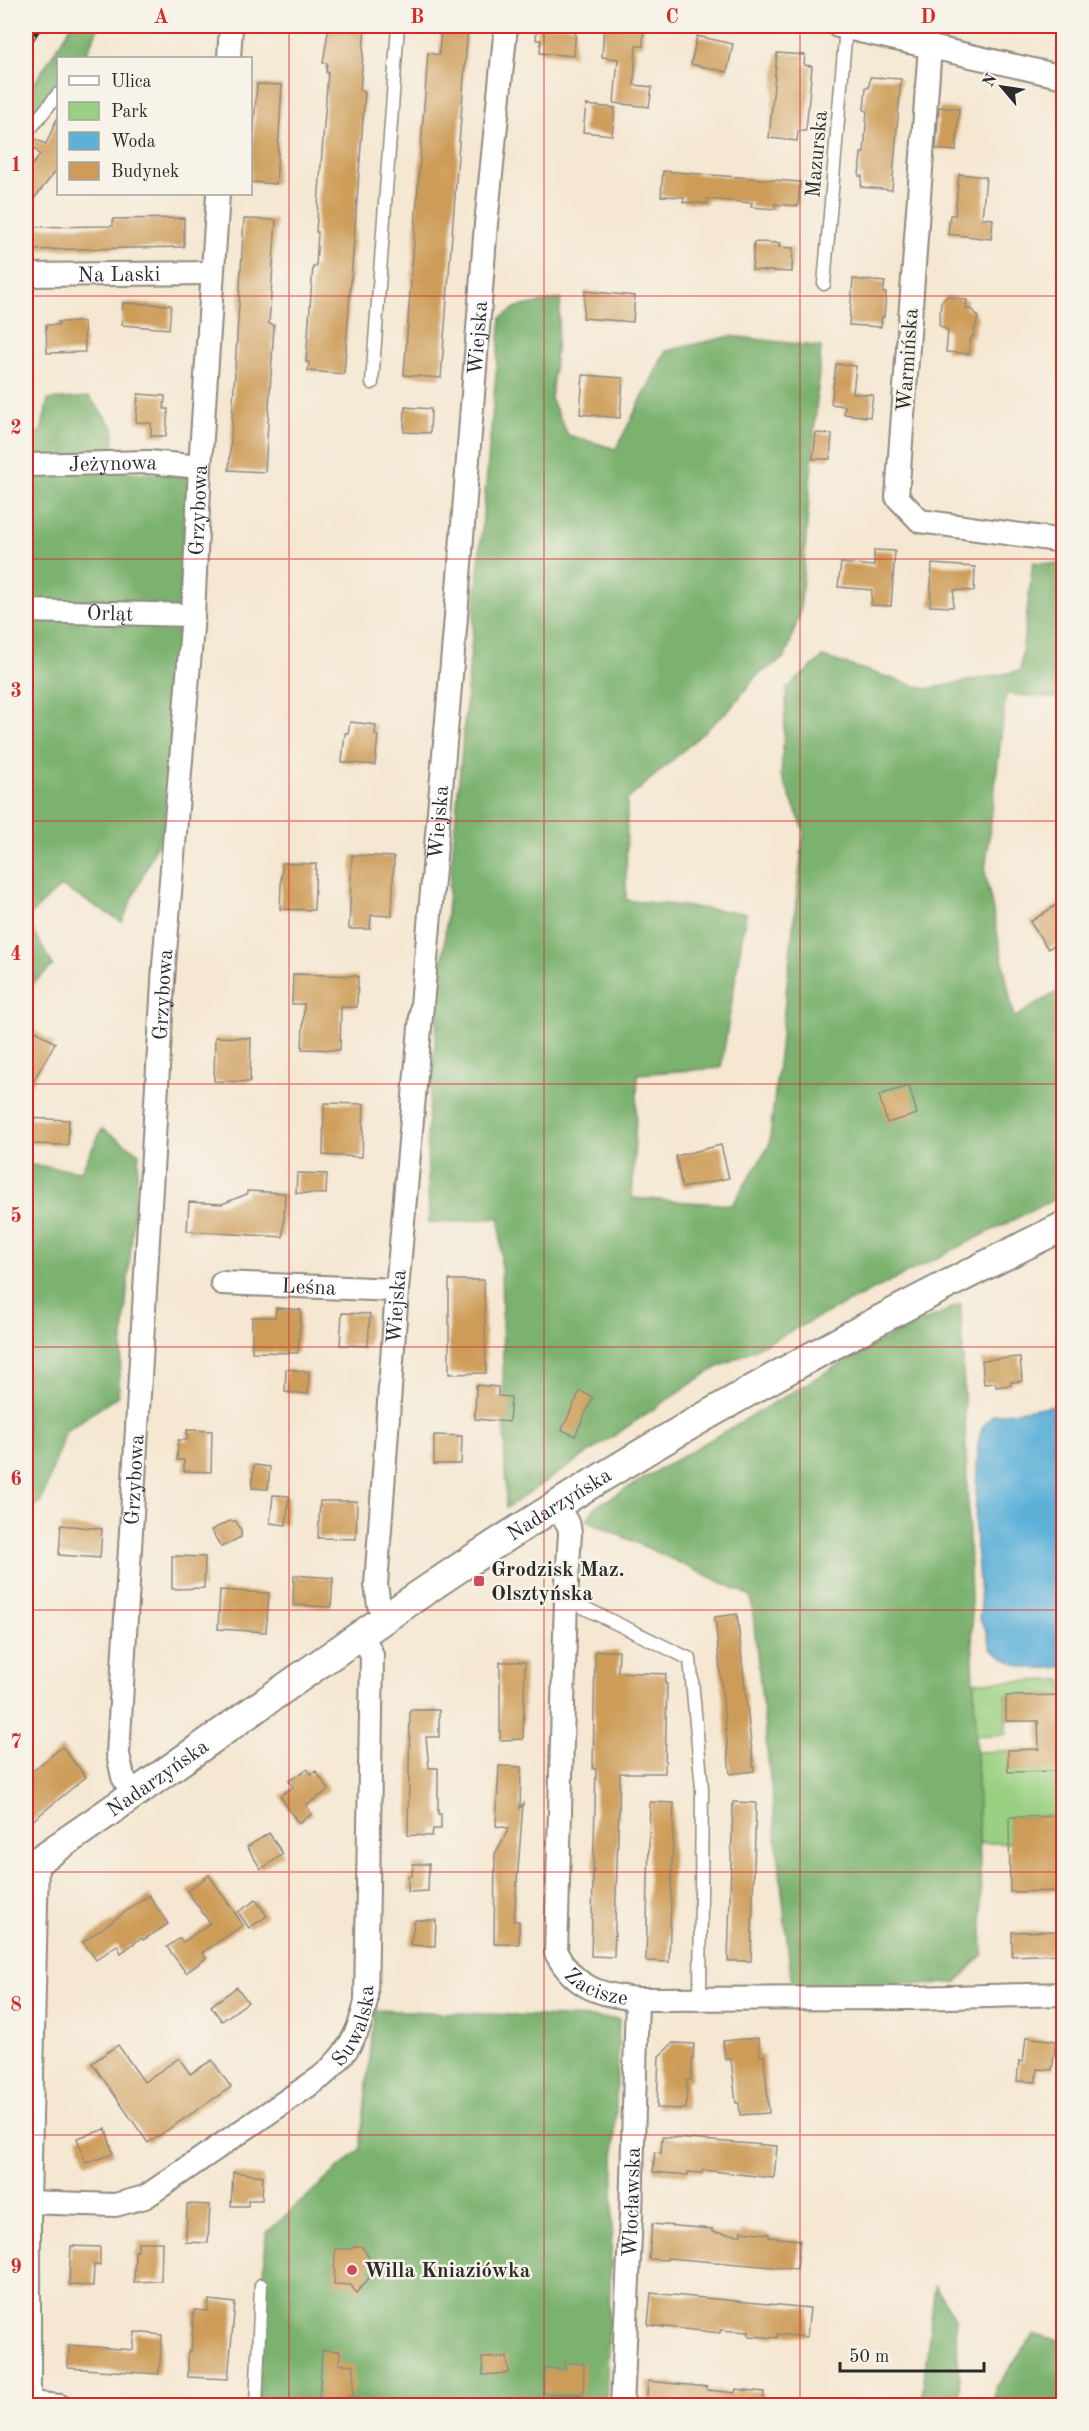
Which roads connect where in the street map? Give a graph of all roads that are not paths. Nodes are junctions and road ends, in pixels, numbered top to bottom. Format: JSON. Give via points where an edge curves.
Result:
{"nodes":[{"id":1,"x":231,"y":26,"type":"edge"},
{"id":2,"x":398,"y":26,"type":"edge"},
{"id":3,"x":506,"y":26,"type":"edge"},
{"id":4,"x":842,"y":26,"type":"edge"},
{"id":5,"x":930,"y":46,"type":"junction"},
{"id":6,"x":229,"y":57,"type":"edge"},
{"id":7,"x":1064,"y":77,"type":"edge"},
{"id":8,"x":57,"y":95,"type":"edge"},
{"id":9,"x":26,"y":134,"type":"edge"},
{"id":10,"x":218,"y":195,"type":"edge"},
{"id":11,"x":212,"y":273,"type":"junction"},
{"id":12,"x":26,"y":275,"type":"edge"},
{"id":13,"x":824,"y":284,"type":"dead end"},
{"id":14,"x":372,"y":383,"type":"dead end"},
{"id":15,"x":26,"y":465,"type":"edge"},
{"id":16,"x":200,"y":467,"type":"junction"},
{"id":17,"x":1064,"y":541,"type":"edge"},
{"id":18,"x":26,"y":611,"type":"edge"},
{"id":19,"x":193,"y":615,"type":"junction"},
{"id":20,"x":1064,"y":1226,"type":"edge"},
{"id":21,"x":222,"y":1283,"type":"dead end"},
{"id":22,"x":397,"y":1290,"type":"junction"},
{"id":23,"x":557,"y":1506,"type":"junction"},
{"id":24,"x":566,"y":1599,"type":"junction"},
{"id":25,"x":387,"y":1617,"type":"junction"},
{"id":26,"x":362,"y":1634,"type":"junction"},
{"id":27,"x":133,"y":1794,"type":"junction"},
{"id":28,"x":31,"y":1865,"type":"edge"},
{"id":29,"x":1064,"y":1994,"type":"edge"},
{"id":30,"x":700,"y":1998,"type":"junction"},
{"id":31,"x":637,"y":1999,"type":"junction"},
{"id":32,"x":27,"y":2202,"type":"edge"},
{"id":33,"x":261,"y":2285,"type":"dead end"},
{"id":34,"x":29,"y":2404,"type":"edge"},
{"id":35,"x":60,"y":2406,"type":"edge"},
{"id":36,"x":256,"y":2406,"type":"edge"},
{"id":37,"x":622,"y":2406,"type":"edge"}],
"edges":[{"from":1,"to":6,"type":"street"},
{"from":2,"to":14,"type":"lane"},
{"from":3,"to":22,"type":"street","name":"Wiejska"},
{"from":4,"to":5,"type":"street"},
{"from":4,"to":13,"type":"lane","name":"Mazurska"},
{"from":5,"to":7,"type":"street"},
{"from":5,"to":17,"type":"street","name":"Warmińska","via":[[897,496],[920,521]]},
{"from":8,"to":9,"type":"lane"},
{"from":10,"to":11,"type":"street","name":"Grzybowa"},
{"from":11,"to":12,"type":"street","name":"Na Laski"},
{"from":11,"to":16,"type":"street","name":"Grzybowa"},
{"from":15,"to":16,"type":"street","name":"Jeżynowa","via":[[149,462]]},
{"from":16,"to":19,"type":"street","name":"Grzybowa"},
{"from":18,"to":19,"type":"street","name":"Orląt"},
{"from":19,"to":27,"type":"street","name":"Grzybowa","via":[[164,965],[118,1742],[123,1778]]},
{"from":20,"to":23,"type":"street","name":"Nadarzyńska","via":[[859,1331]]},
{"from":21,"to":22,"type":"street","name":"Leśna"},
{"from":22,"to":25,"type":"street","name":"Wiejska","via":[[376,1585]]},
{"from":23,"to":24,"type":"street","name":"Zacisze","via":[[570,1533]]},
{"from":23,"to":25,"type":"street","name":"Nadarzyńska"},
{"from":24,"to":30,"type":"lane","via":[[690,1659],[702,1788]]},
{"from":24,"to":31,"type":"street","name":"Zacisze","via":[[556,1953],[563,1966],[585,1986]]},
{"from":25,"to":26,"type":"street","name":"Nadarzyńska"},
{"from":26,"to":27,"type":"street","name":"Nadarzyńska"},
{"from":26,"to":32,"type":"street","name":"Suwalska","via":[[372,1655],[366,2001],[348,2051],[321,2077],[146,2197],[115,2205]]},
{"from":27,"to":28,"type":"street","name":"Nadarzyńska"},
{"from":28,"to":32,"type":"street"},
{"from":29,"to":30,"type":"street","name":"Zacisze"},
{"from":30,"to":31,"type":"street","name":"Zacisze"},
{"from":31,"to":37,"type":"street","name":"Włocławska"},
{"from":32,"to":34,"type":"street"},
{"from":33,"to":36,"type":"lane"},
{"from":34,"to":35,"type":"street"}]}
